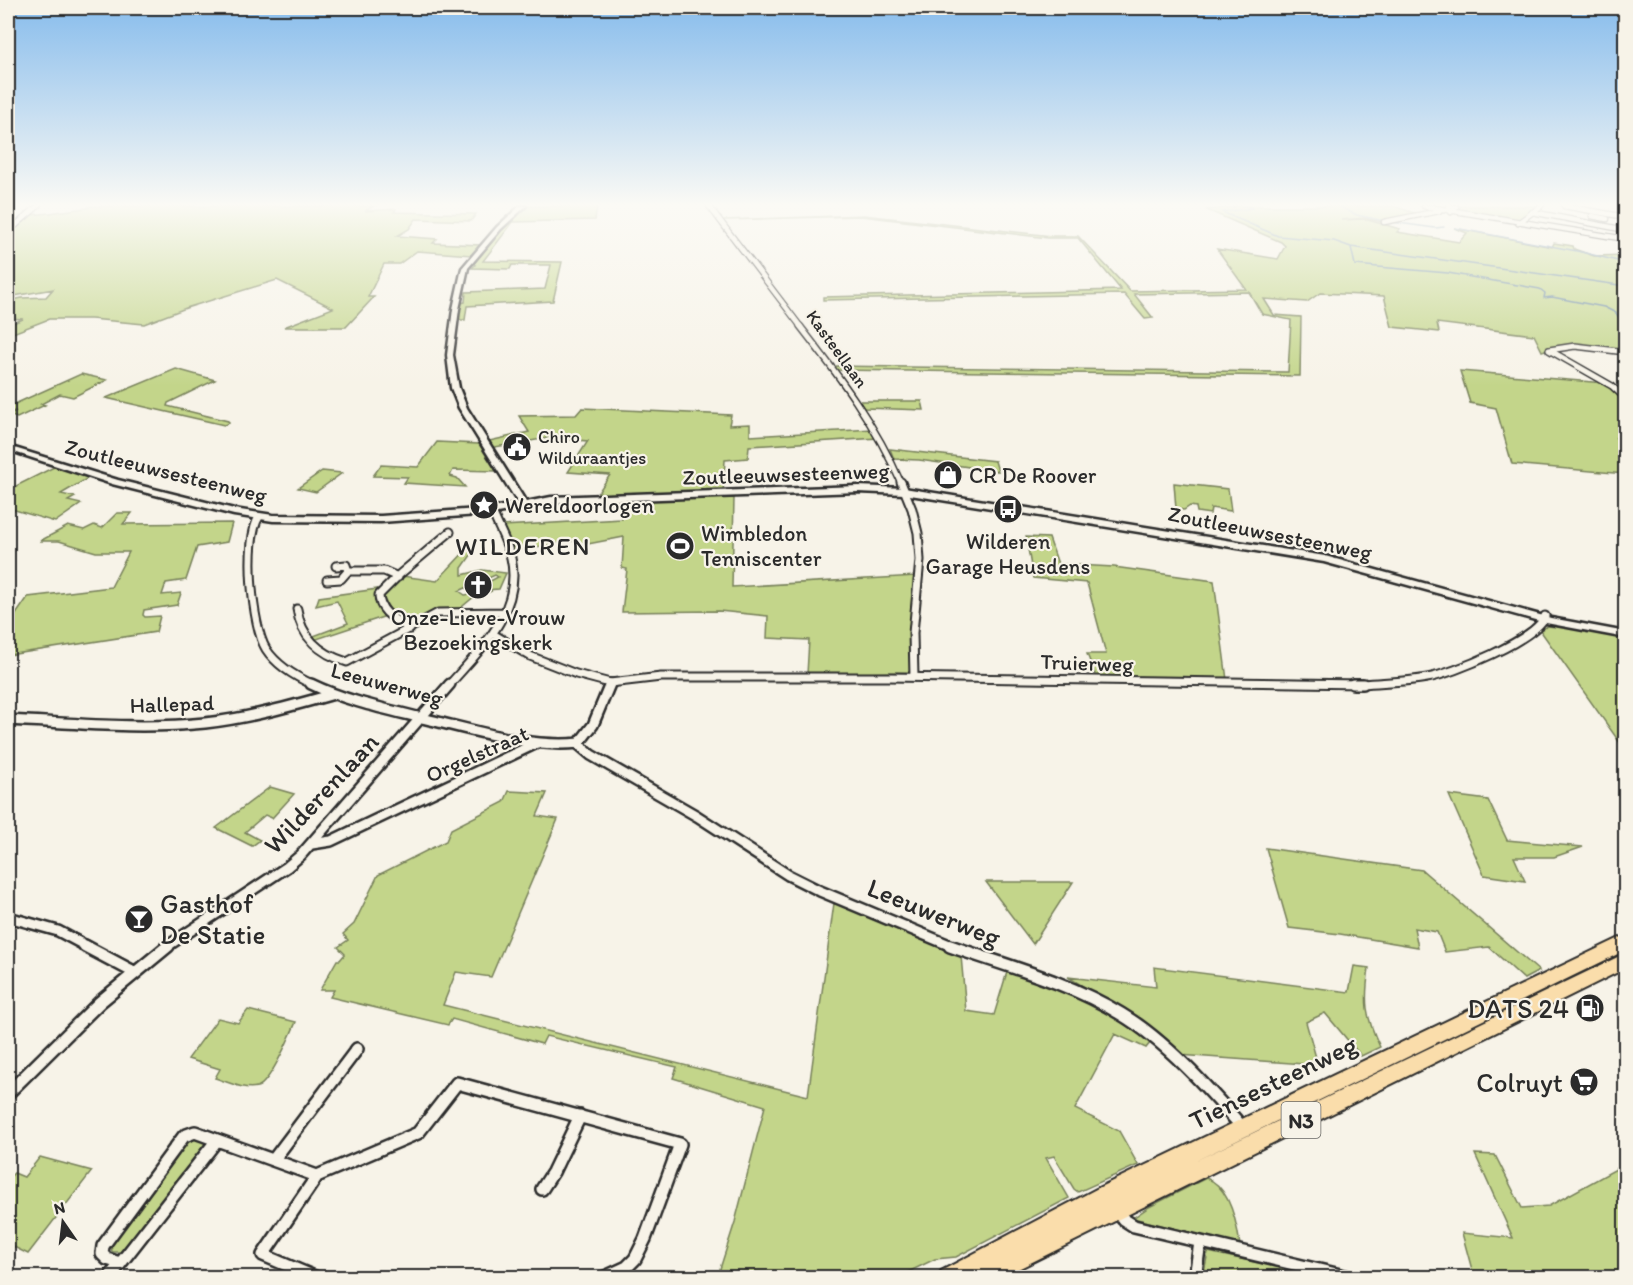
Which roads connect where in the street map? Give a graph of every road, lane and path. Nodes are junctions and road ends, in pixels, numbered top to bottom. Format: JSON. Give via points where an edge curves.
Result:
{"nodes":[{"id":1,"x":467,"y":266,"type":"edge"},
{"id":2,"x":754,"y":266,"type":"edge"},
{"id":3,"x":1626,"y":352,"type":"edge"},
{"id":4,"x":1626,"y":399,"type":"edge"},
{"id":5,"x":8,"y":448,"type":"edge"},
{"id":6,"x":904,"y":490,"type":"junction"},
{"id":7,"x":523,"y":504,"type":"junction"},
{"id":8,"x":492,"y":511,"type":"junction"},
{"id":9,"x":259,"y":517,"type":"junction"},
{"id":10,"x":450,"y":532,"type":"dead end"},
{"id":11,"x":336,"y":566,"type":"dead end"},
{"id":12,"x":348,"y":571,"type":"junction"},
{"id":13,"x":399,"y":577,"type":"junction"},
{"id":14,"x":327,"y":580,"type":"dead end"},
{"id":15,"x":297,"y":609,"type":"dead end"},
{"id":16,"x":506,"y":612,"type":"junction"},
{"id":17,"x":1544,"y":617,"type":"junction"},
{"id":18,"x":410,"y":629,"type":"junction"},
{"id":19,"x":493,"y":634,"type":"junction"},
{"id":20,"x":1626,"y":635,"type":"edge"},
{"id":21,"x":914,"y":677,"type":"junction"},
{"id":22,"x":610,"y":683,"type":"junction"},
{"id":23,"x":334,"y":694,"type":"junction"},
{"id":24,"x":421,"y":716,"type":"junction"},
{"id":25,"x":8,"y":720,"type":"edge"},
{"id":26,"x":537,"y":743,"type":"junction"},
{"id":27,"x":578,"y":744,"type":"junction"},
{"id":28,"x":312,"y":844,"type":"junction"},
{"id":29,"x":8,"y":917,"type":"edge"},
{"id":30,"x":1626,"y":942,"type":"edge"},
{"id":31,"x":1626,"y":960,"type":"edge"},
{"id":32,"x":134,"y":972,"type":"junction"},
{"id":33,"x":357,"y":1049,"type":"dead end"},
{"id":34,"x":8,"y":1093,"type":"edge"},
{"id":35,"x":580,"y":1116,"type":"junction"},
{"id":36,"x":1248,"y":1136,"type":"junction"},
{"id":37,"x":218,"y":1140,"type":"junction"},
{"id":38,"x":274,"y":1159,"type":"junction"},
{"id":39,"x":317,"y":1176,"type":"junction"},
{"id":40,"x":542,"y":1189,"type":"dead end"},
{"id":41,"x":1112,"y":1202,"type":"junction"},
{"id":42,"x":1200,"y":1242,"type":"junction"},
{"id":43,"x":120,"y":1263,"type":"junction"},
{"id":44,"x":109,"y":1278,"type":"edge"},
{"id":45,"x":317,"y":1278,"type":"edge"},
{"id":46,"x":603,"y":1278,"type":"edge"},
{"id":47,"x":948,"y":1278,"type":"edge"},
{"id":48,"x":977,"y":1278,"type":"edge"},
{"id":49,"x":1195,"y":1278,"type":"edge"},
{"id":50,"x":1353,"y":1278,"type":"edge"}],
"edges":[{"from":1,"to":7,"type":"street","via":[[450,355],[454,381],[463,408]]},
{"from":2,"to":6,"type":"street","name":"Kasteellaan","via":[[869,419]]},
{"from":3,"to":4,"type":"street","via":[[1566,347],[1549,350],[1616,388]]},
{"from":5,"to":9,"type":"street","name":"Zoutleeuwsesteenweg","via":[[115,482]]},
{"from":6,"to":7,"type":"street","name":"Zoutleeuwsesteenweg"},
{"from":6,"to":17,"type":"street","name":"Zoutleeuwsesteenweg","via":[[1324,559]]},
{"from":6,"to":21,"type":"street","name":"Kasteellaan","via":[[919,546]]},
{"from":7,"to":8,"type":"street","name":"Zoutleeuwsesteenweg"},
{"from":8,"to":9,"type":"street","name":"Zoutleeuwsesteenweg","via":[[381,519]]},
{"from":8,"to":16,"type":"street","name":"Wilderenlaan","via":[[512,566]]},
{"from":9,"to":23,"type":"street","name":"Leeuwerweg","via":[[254,523],[251,545],[261,641],[270,656],[289,671]]},
{"from":10,"to":13,"type":"street"},
{"from":11,"to":12,"type":"street","via":[[346,565]]},
{"from":12,"to":13,"type":"street","via":[[384,570]]},
{"from":12,"to":14,"type":"street","via":[[341,579]]},
{"from":13,"to":18,"type":"street","via":[[382,588],[379,598],[386,612]]},
{"from":15,"to":18,"type":"street","via":[[303,633],[323,651],[347,662]]},
{"from":16,"to":18,"type":"street","via":[[444,611]]},
{"from":16,"to":19,"type":"street","name":"Wilderenlaan"},
{"from":17,"to":20,"type":"street","name":"Zoutleeuwsesteenweg"},
{"from":17,"to":21,"type":"street","name":"Truierweg","via":[[1517,642],[1455,671],[1404,681],[1110,682]]},
{"from":19,"to":22,"type":"street","via":[[530,656]]},
{"from":19,"to":24,"type":"street","name":"Wilderenlaan"},
{"from":21,"to":22,"type":"street","name":"Truierweg","via":[[661,677]]},
{"from":22,"to":27,"type":"street","via":[[589,731]]},
{"from":23,"to":24,"type":"street","name":"Leeuwerweg"},
{"from":23,"to":25,"type":"street","name":"Hallepad","via":[[236,718],[190,724]]},
{"from":24,"to":26,"type":"street","name":"Leeuwerweg"},
{"from":24,"to":28,"type":"street","name":"Wilderenlaan"},
{"from":26,"to":27,"type":"street","name":"Orgelstraat"},
{"from":26,"to":28,"type":"street","name":"Orgelstraat","via":[[331,841]]},
{"from":27,"to":36,"type":"street","name":"Leeuwerweg","via":[[820,891],[943,943],[1067,987],[1122,1014],[1206,1086]]},
{"from":28,"to":32,"type":"street","name":"Wilderenlaan","via":[[287,867]]},
{"from":29,"to":32,"type":"street","via":[[58,931]]},
{"from":30,"to":36,"type":"main road","name":"Tiensesteenweg","number":"N3"},
{"from":31,"to":36,"type":"main road","name":"Tiensesteenweg","number":"N3"},
{"from":32,"to":34,"type":"street","name":"Wilderenlaan","via":[[96,1004]]},
{"from":33,"to":38,"type":"street"},
{"from":35,"to":39,"type":"street","via":[[457,1083],[418,1133]]},
{"from":35,"to":40,"type":"street"},
{"from":35,"to":46,"type":"street","via":[[680,1144],[635,1260]]},
{"from":36,"to":41,"type":"main road","name":"Tiensesteenweg","number":"N3"},
{"from":37,"to":38,"type":"street"},
{"from":37,"to":43,"type":"street"},
{"from":37,"to":43,"type":"street","via":[[195,1132],[183,1136],[103,1246],[102,1254]]},
{"from":38,"to":39,"type":"street"},
{"from":39,"to":45,"type":"street","via":[[263,1255]]},
{"from":41,"to":42,"type":"street","via":[[1123,1219],[1134,1226]]},
{"from":41,"to":47,"type":"main road","name":"Tiensesteenweg","number":"N3"},
{"from":41,"to":48,"type":"main road","name":"Tiensesteenweg","number":"N3"},
{"from":42,"to":49,"type":"street"},
{"from":42,"to":50,"type":"street"},
{"from":43,"to":44,"type":"street"}]}
